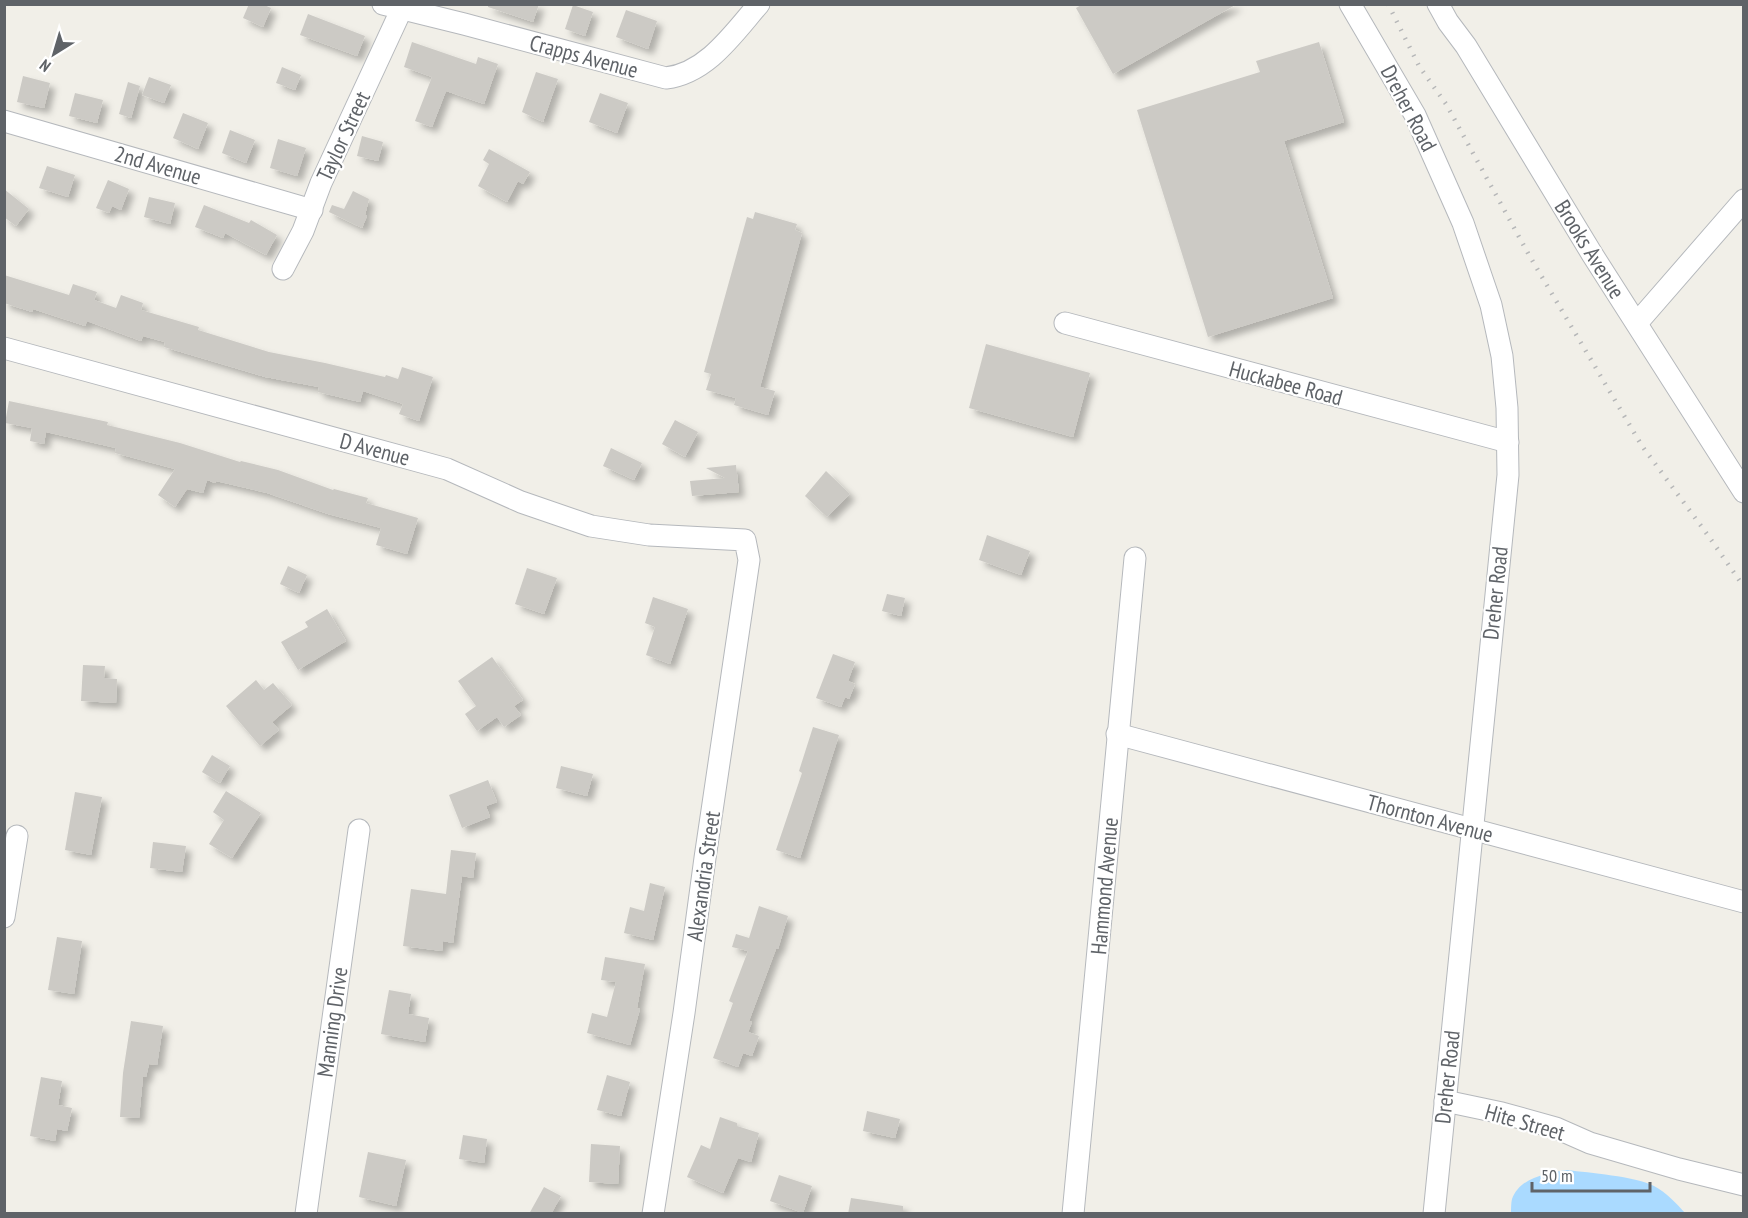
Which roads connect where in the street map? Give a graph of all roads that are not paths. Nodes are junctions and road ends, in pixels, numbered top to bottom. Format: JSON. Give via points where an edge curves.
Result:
{"nodes":[{"id":1,"x":759,"y":4,"type":"edge"},
{"id":2,"x":1350,"y":4,"type":"edge"},
{"id":3,"x":1438,"y":4,"type":"edge"},
{"id":4,"x":396,"y":6,"type":"edge"},
{"id":5,"x":4,"y":121,"type":"edge"},
{"id":6,"x":1743,"y":200,"type":"edge"},
{"id":7,"x":312,"y":210,"type":"junction"},
{"id":8,"x":283,"y":268,"type":"dead end"},
{"id":9,"x":1065,"y":323,"type":"dead end"},
{"id":10,"x":1637,"y":323,"type":"junction"},
{"id":11,"x":4,"y":348,"type":"edge"},
{"id":12,"x":1508,"y":442,"type":"junction"},
{"id":13,"x":1743,"y":492,"type":"edge"},
{"id":14,"x":745,"y":540,"type":"joint"},
{"id":15,"x":1135,"y":558,"type":"dead end"},
{"id":16,"x":1117,"y":734,"type":"junction"},
{"id":17,"x":1472,"y":829,"type":"junction"},
{"id":18,"x":359,"y":830,"type":"dead end"},
{"id":19,"x":17,"y":836,"type":"dead end"},
{"id":20,"x":1743,"y":902,"type":"edge"},
{"id":21,"x":4,"y":917,"type":"edge"},
{"id":22,"x":1445,"y":1101,"type":"junction"},
{"id":23,"x":1743,"y":1185,"type":"edge"},
{"id":24,"x":306,"y":1214,"type":"edge"},
{"id":25,"x":653,"y":1214,"type":"edge"},
{"id":26,"x":1073,"y":1214,"type":"edge"},
{"id":27,"x":1434,"y":1214,"type":"edge"}],
"edges":[{"from":1,"to":4,"type":"street","name":"Crapps Avenue","via":[[705,62],[680,76],[666,78]]},
{"from":2,"to":12,"type":"street","name":"Dreher Road","via":[[1415,115],[1463,224],[1496,322],[1508,408]]},
{"from":3,"to":10,"type":"street","name":"Brooks Avenue"},
{"from":4,"to":7,"type":"street","name":"Taylor Street"},
{"from":5,"to":7,"type":"street","name":"2nd Avenue"},
{"from":6,"to":10,"type":"street"},
{"from":7,"to":8,"type":"street","name":"Taylor Street"},
{"from":9,"to":12,"type":"street","name":"Huckabee Road"},
{"from":10,"to":13,"type":"street","name":"Brooks Avenue"},
{"from":11,"to":14,"type":"street","name":"D Avenue","via":[[447,469],[522,502],[591,526],[649,536]]},
{"from":12,"to":17,"type":"street","name":"Dreher Road","via":[[1508,475]]},
{"from":14,"to":25,"type":"street","name":"Alexandria Street","via":[[749,560]]},
{"from":15,"to":16,"type":"street","name":"Hammond Avenue"},
{"from":16,"to":17,"type":"street","name":"Thornton Avenue"},
{"from":16,"to":26,"type":"street","name":"Hammond Avenue"},
{"from":17,"to":20,"type":"street","name":"Thornton Avenue"},
{"from":17,"to":22,"type":"street","name":"Dreher Road"},
{"from":18,"to":24,"type":"street","name":"Manning Drive"},
{"from":19,"to":21,"type":"street"},
{"from":22,"to":23,"type":"street","name":"Hite Street","via":[[1556,1128],[1590,1143]]},
{"from":22,"to":27,"type":"street","name":"Dreher Road"}]}
